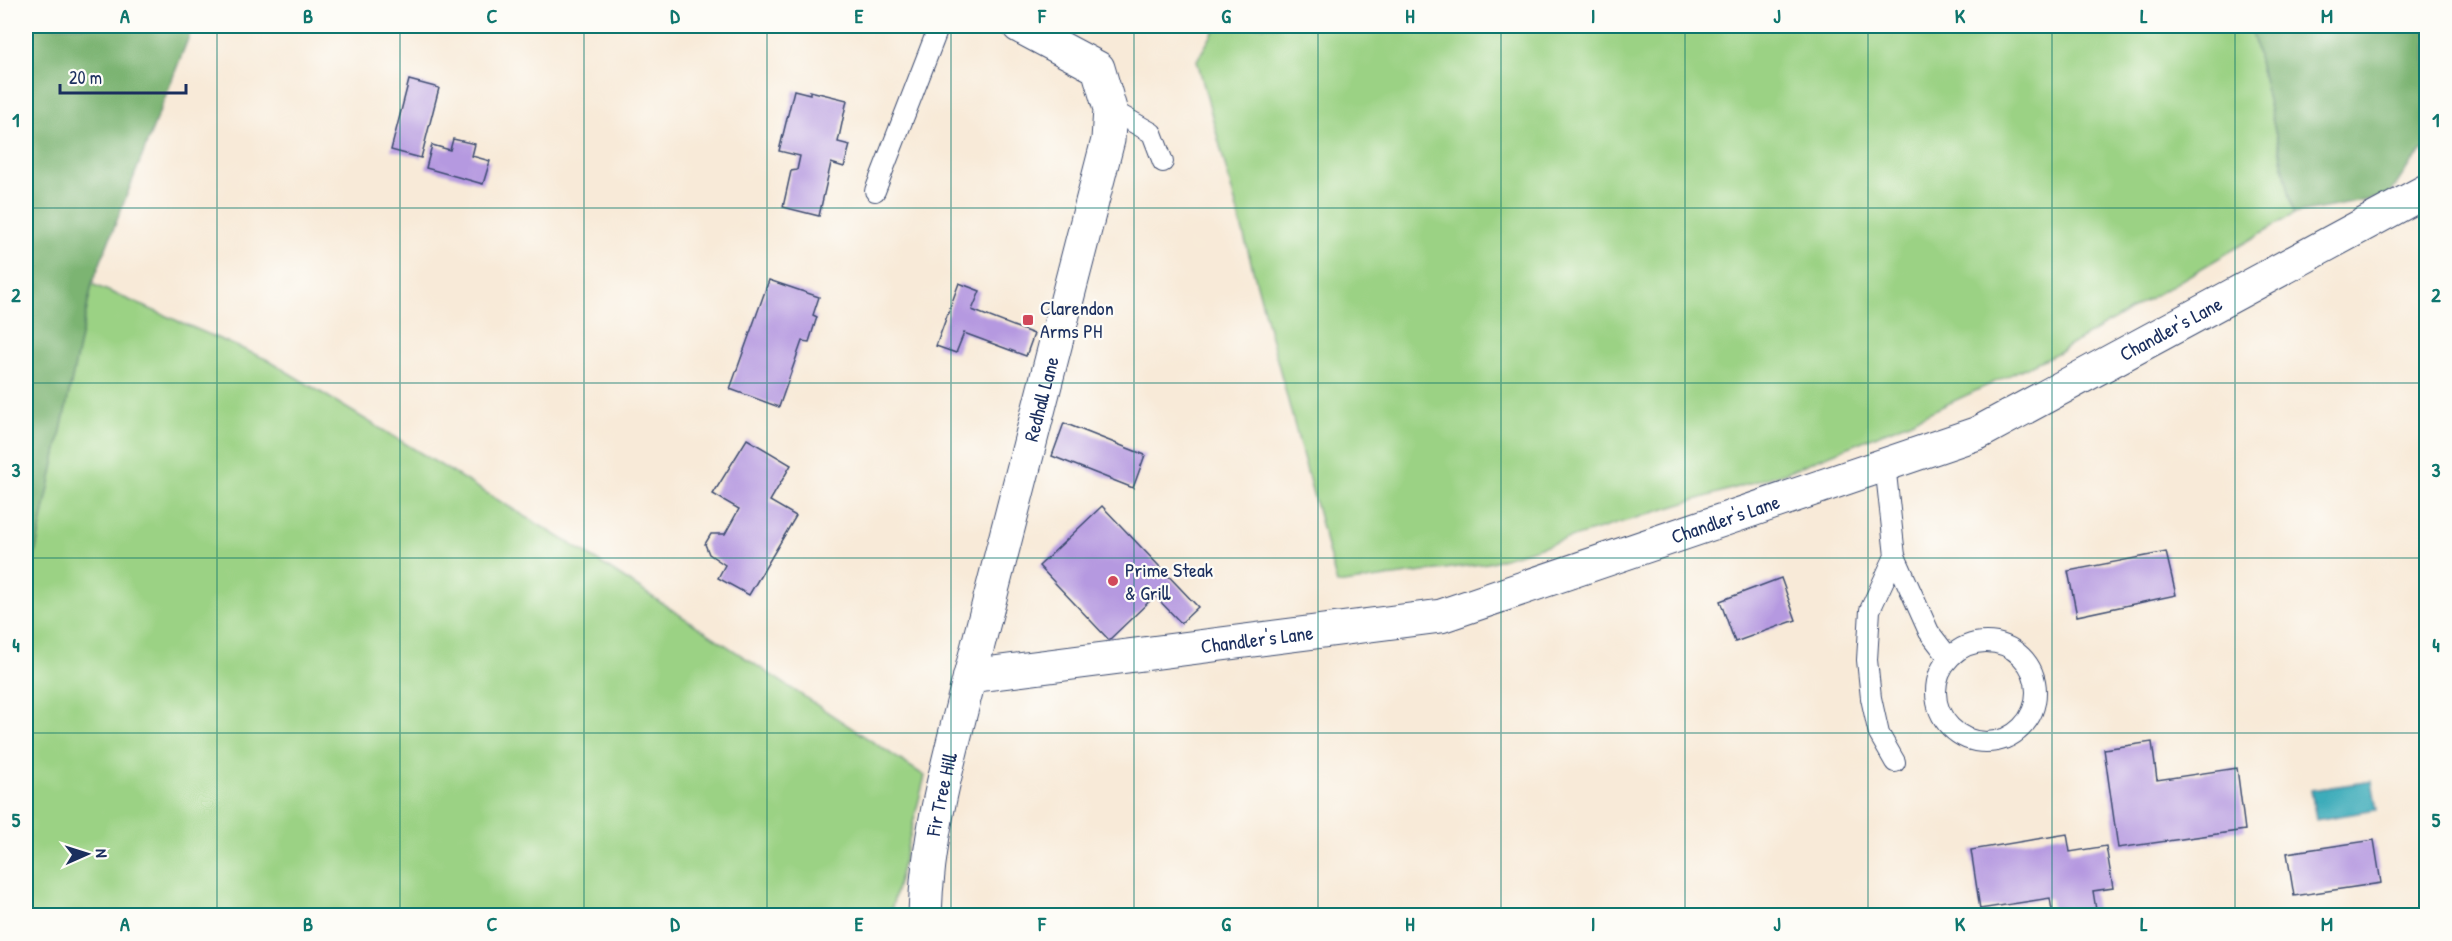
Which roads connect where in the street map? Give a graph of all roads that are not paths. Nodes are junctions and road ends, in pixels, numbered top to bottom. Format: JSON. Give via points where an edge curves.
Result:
{"nodes":[{"id":1,"x":939,"y":26,"type":"edge"},
{"id":2,"x":1019,"y":26,"type":"edge"},
{"id":3,"x":1110,"y":109,"type":"junction"},
{"id":4,"x":1163,"y":162,"type":"dead end"},
{"id":5,"x":875,"y":190,"type":"dead end"},
{"id":6,"x":2427,"y":191,"type":"edge"},
{"id":7,"x":1885,"y":464,"type":"junction"},
{"id":8,"x":1895,"y":556,"type":"junction"},
{"id":9,"x":1950,"y":658,"type":"junction"},
{"id":10,"x":970,"y":676,"type":"junction"},
{"id":11,"x":1895,"y":762,"type":"dead end"},
{"id":12,"x":925,"y":915,"type":"edge"}],
"edges":[{"from":1,"to":5,"type":"lane"},
{"from":2,"to":3,"type":"street","name":"Redhall Lane","via":[[1098,68]]},
{"from":3,"to":4,"type":"lane","via":[[1152,133]]},
{"from":3,"to":10,"type":"street","name":"Redhall Lane","via":[[1108,140]]},
{"from":6,"to":7,"type":"street","name":"Chandler's Lane","via":[[1978,433]]},
{"from":7,"to":8,"type":"lane"},
{"from":7,"to":10,"type":"street","name":"Chandler's Lane","via":[[1441,616]]},
{"from":8,"to":9,"type":"lane","via":[[1929,632]]},
{"from":8,"to":11,"type":"lane","via":[[1870,610],[1867,660],[1879,734]]},
{"from":9,"to":9,"type":"lane","via":[[1940,672],[1936,688],[1937,705],[1944,720],[1970,740],[1986,742],[2017,732],[2028,719],[2036,688],[2023,658],[1994,642],[1978,642]]},
{"from":10,"to":12,"type":"street","name":"Fir Tree Hill","via":[[945,774],[926,879]]}]}
